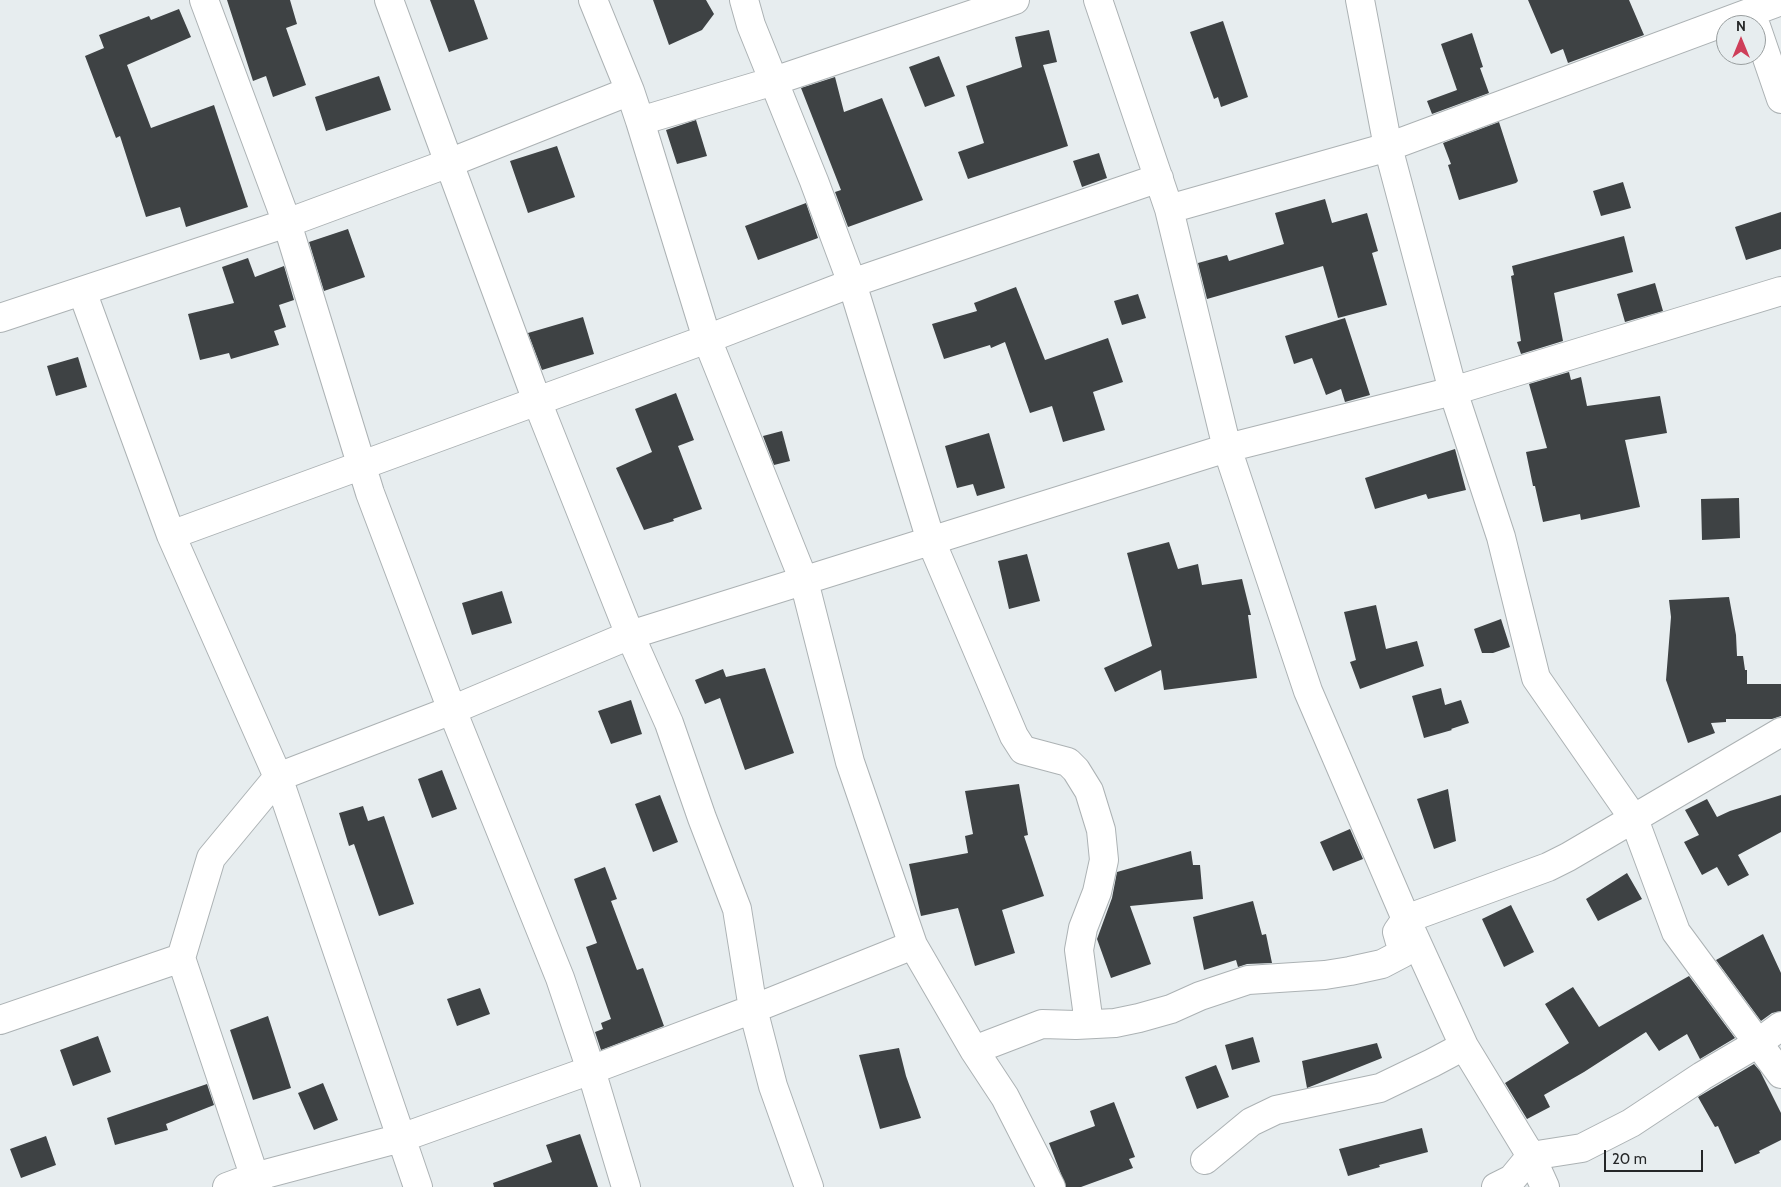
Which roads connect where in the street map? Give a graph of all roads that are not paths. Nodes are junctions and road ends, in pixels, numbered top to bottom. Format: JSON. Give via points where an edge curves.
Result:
{"nodes":[{"id":1,"x":204,"y":0,"type":"edge"},
{"id":2,"x":389,"y":0,"type":"edge"},
{"id":3,"x":592,"y":0,"type":"edge"},
{"id":4,"x":744,"y":0,"type":"edge"},
{"id":5,"x":1015,"y":0,"type":"edge"},
{"id":6,"x":1098,"y":0,"type":"edge"},
{"id":7,"x":1360,"y":0,"type":"edge"},
{"id":8,"x":1781,"y":1,"type":"edge"},
{"id":9,"x":1754,"y":15,"type":"edge"},
{"id":10,"x":1716,"y":29,"type":"edge"},
{"id":11,"x":1766,"y":56,"type":"edge"},
{"id":12,"x":774,"y":81,"type":"junction"},
{"id":13,"x":630,"y":91,"type":"junction"},
{"id":14,"x":1781,"y":99,"type":"edge"},
{"id":15,"x":640,"y":121,"type":"junction"},
{"id":16,"x":1388,"y":147,"type":"junction"},
{"id":17,"x":449,"y":163,"type":"junction"},
{"id":18,"x":1159,"y":178,"type":"junction"},
{"id":19,"x":1169,"y":209,"type":"junction"},
{"id":20,"x":287,"y":223,"type":"junction"},
{"id":21,"x":852,"y":283,"type":"junction"},
{"id":22,"x":82,"y":291,"type":"junction"},
{"id":23,"x":1781,"y":291,"type":"edge"},
{"id":24,"x":0,"y":318,"type":"edge"},
{"id":25,"x":707,"y":339,"type":"junction"},
{"id":26,"x":1453,"y":391,"type":"junction"},
{"id":27,"x":537,"y":401,"type":"junction"},
{"id":28,"x":1227,"y":448,"type":"junction"},
{"id":29,"x":362,"y":464,"type":"junction"},
{"id":30,"x":171,"y":535,"type":"junction"},
{"id":31,"x":931,"y":541,"type":"junction"},
{"id":32,"x":804,"y":581,"type":"junction"},
{"id":33,"x":630,"y":635,"type":"junction"},
{"id":34,"x":452,"y":710,"type":"junction"},
{"id":35,"x":1781,"y":732,"type":"edge"},
{"id":36,"x":278,"y":777,"type":"junction"},
{"id":37,"x":1634,"y":819,"type":"junction"},
{"id":38,"x":1406,"y":919,"type":"junction"},
{"id":39,"x":913,"y":945,"type":"junction"},
{"id":40,"x":181,"y":958,"type":"junction"},
{"id":41,"x":753,"y":1009,"type":"junction"},
{"id":42,"x":0,"y":1020,"type":"edge"},
{"id":43,"x":1089,"y":1024,"type":"junction"},
{"id":44,"x":1781,"y":1026,"type":"edge"},
{"id":45,"x":1758,"y":1043,"type":"junction"},
{"id":46,"x":1464,"y":1046,"type":"junction"},
{"id":47,"x":974,"y":1050,"type":"junction"},
{"id":48,"x":591,"y":1070,"type":"junction"},
{"id":49,"x":1781,"y":1074,"type":"edge"},
{"id":50,"x":401,"y":1138,"type":"junction"},
{"id":51,"x":1531,"y":1156,"type":"junction"},
{"id":52,"x":1204,"y":1160,"type":"dead end"},
{"id":53,"x":256,"y":1182,"type":"edge"},
{"id":54,"x":227,"y":1187,"type":"edge"},
{"id":55,"x":418,"y":1187,"type":"edge"},
{"id":56,"x":626,"y":1187,"type":"edge"},
{"id":57,"x":809,"y":1187,"type":"edge"},
{"id":58,"x":1050,"y":1187,"type":"edge"},
{"id":59,"x":1496,"y":1187,"type":"edge"},
{"id":60,"x":1545,"y":1187,"type":"edge"}],
"edges":[{"from":1,"to":20,"type":"street"},
{"from":2,"to":17,"type":"street"},
{"from":3,"to":13,"type":"street"},
{"from":4,"to":12,"type":"street","via":[[750,25]]},
{"from":5,"to":12,"type":"street"},
{"from":6,"to":18,"type":"street"},
{"from":7,"to":16,"type":"street"},
{"from":8,"to":9,"type":"street"},
{"from":10,"to":16,"type":"street"},
{"from":11,"to":14,"type":"street"},
{"from":12,"to":15,"type":"street"},
{"from":12,"to":21,"type":"street"},
{"from":13,"to":15,"type":"street"},
{"from":13,"to":17,"type":"street"},
{"from":15,"to":25,"type":"street"},
{"from":16,"to":19,"type":"street"},
{"from":16,"to":26,"type":"street"},
{"from":17,"to":20,"type":"street"},
{"from":17,"to":27,"type":"street"},
{"from":18,"to":19,"type":"street"},
{"from":18,"to":21,"type":"street"},
{"from":19,"to":28,"type":"street"},
{"from":20,"to":22,"type":"street"},
{"from":20,"to":29,"type":"street"},
{"from":21,"to":25,"type":"street"},
{"from":21,"to":31,"type":"street"},
{"from":22,"to":24,"type":"street"},
{"from":22,"to":30,"type":"street"},
{"from":23,"to":26,"type":"street"},
{"from":25,"to":27,"type":"street"},
{"from":25,"to":32,"type":"street"},
{"from":26,"to":28,"type":"street"},
{"from":26,"to":37,"type":"street","via":[[1501,537],[1536,678]]},
{"from":27,"to":29,"type":"street"},
{"from":27,"to":33,"type":"street"},
{"from":28,"to":31,"type":"street"},
{"from":28,"to":38,"type":"street","via":[[1308,691]]},
{"from":29,"to":30,"type":"street"},
{"from":29,"to":34,"type":"street"},
{"from":30,"to":36,"type":"street"},
{"from":31,"to":32,"type":"street"},
{"from":31,"to":43,"type":"street","via":[[1014,736],[1023,750],[1068,762],[1089,791],[1101,830],[1104,860],[1078,950]]},
{"from":32,"to":33,"type":"street"},
{"from":32,"to":39,"type":"street","via":[[850,762]]},
{"from":33,"to":34,"type":"street"},
{"from":33,"to":41,"type":"street","via":[[669,723],[737,909]]},
{"from":34,"to":36,"type":"street"},
{"from":34,"to":48,"type":"street","via":[[560,978]]},
{"from":35,"to":37,"type":"street"},
{"from":36,"to":40,"type":"street","via":[[211,858]]},
{"from":36,"to":50,"type":"street"},
{"from":37,"to":38,"type":"street","via":[[1548,867]]},
{"from":37,"to":45,"type":"street","via":[[1676,932]]},
{"from":38,"to":43,"type":"street","via":[[1397,932],[1403,953],[1382,964],[1333,974],[1248,980],[1170,1010]]},
{"from":38,"to":46,"type":"street"},
{"from":39,"to":41,"type":"street"},
{"from":39,"to":47,"type":"street"},
{"from":40,"to":42,"type":"street"},
{"from":40,"to":53,"type":"street"},
{"from":41,"to":48,"type":"street"},
{"from":41,"to":57,"type":"street","via":[[773,1086]]},
{"from":43,"to":47,"type":"street","via":[[1042,1024]]},
{"from":44,"to":45,"type":"street"},
{"from":45,"to":49,"type":"street"},
{"from":45,"to":51,"type":"street","via":[[1631,1123],[1582,1148]]},
{"from":46,"to":51,"type":"street"},
{"from":46,"to":52,"type":"street","via":[[1380,1088],[1276,1110],[1251,1122]]},
{"from":47,"to":58,"type":"street","via":[[1005,1097]]},
{"from":48,"to":50,"type":"street"},
{"from":48,"to":56,"type":"street"},
{"from":50,"to":53,"type":"street"},
{"from":50,"to":55,"type":"street"},
{"from":51,"to":59,"type":"street","via":[[1512,1179]]},
{"from":51,"to":60,"type":"street"},
{"from":53,"to":54,"type":"street"}]}
